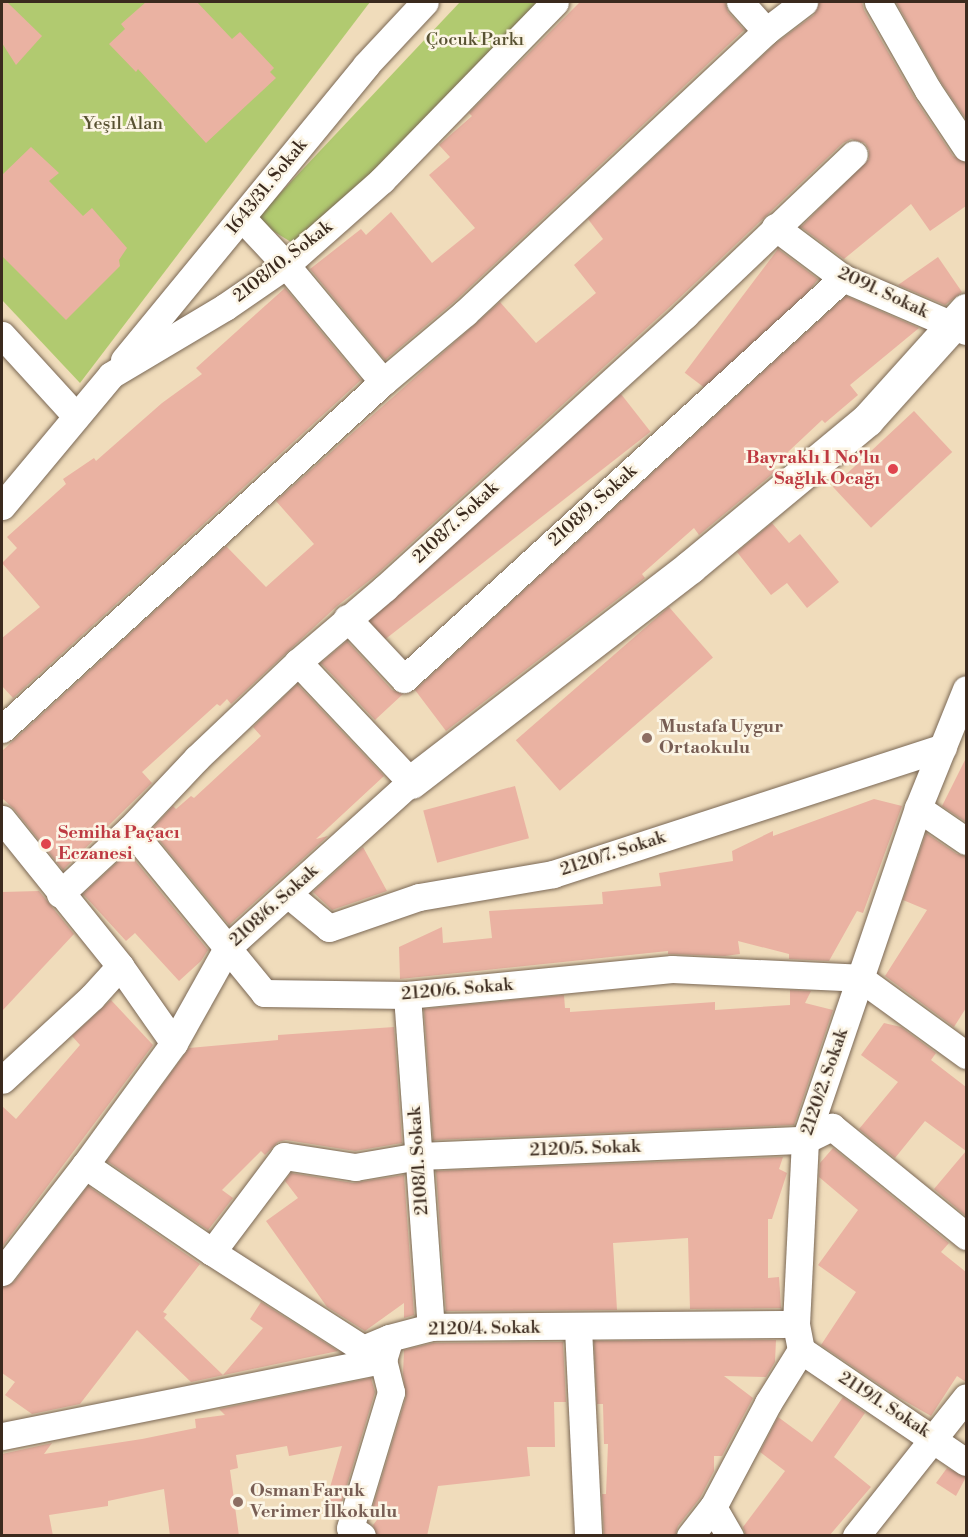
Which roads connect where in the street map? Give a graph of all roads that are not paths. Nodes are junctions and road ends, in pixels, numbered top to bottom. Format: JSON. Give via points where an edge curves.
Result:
{"nodes":[{"id":1,"x":425,"y":2,"type":"edge"},
{"id":2,"x":555,"y":2,"type":"edge"},
{"id":3,"x":740,"y":2,"type":"edge"},
{"id":4,"x":804,"y":2,"type":"edge"},
{"id":5,"x":878,"y":2,"type":"edge"},
{"id":6,"x":766,"y":31,"type":"junction"},
{"id":7,"x":966,"y":147,"type":"edge"},
{"id":8,"x":854,"y":154,"type":"dead end"},
{"id":9,"x":242,"y":218,"type":"junction"},
{"id":10,"x":775,"y":227,"type":"junction"},
{"id":11,"x":286,"y":264,"type":"junction"},
{"id":12,"x":843,"y":278,"type":"junction"},
{"id":13,"x":962,"y":322,"type":"edge"},
{"id":14,"x":2,"y":335,"type":"edge"},
{"id":15,"x":111,"y":375,"type":"junction"},
{"id":16,"x":383,"y":382,"type":"junction"},
{"id":17,"x":76,"y":416,"type":"junction"},
{"id":18,"x":2,"y":506,"type":"edge"},
{"id":19,"x":347,"y":618,"type":"junction"},
{"id":20,"x":298,"y":662,"type":"junction"},
{"id":21,"x":966,"y":689,"type":"edge"},
{"id":22,"x":2,"y":729,"type":"edge"},
{"id":23,"x":943,"y":747,"type":"junction"},
{"id":24,"x":411,"y":782,"type":"junction"},
{"id":25,"x":918,"y":808,"type":"junction"},
{"id":26,"x":2,"y":819,"type":"edge"},
{"id":27,"x":130,"y":829,"type":"junction"},
{"id":28,"x":966,"y":841,"type":"edge"},
{"id":29,"x":60,"y":894,"type":"junction"},
{"id":30,"x":288,"y":894,"type":"junction"},
{"id":31,"x":227,"y":948,"type":"junction"},
{"id":32,"x":120,"y":966,"type":"junction"},
{"id":33,"x":861,"y":978,"type":"junction"},
{"id":34,"x":407,"y":995,"type":"junction"},
{"id":35,"x":174,"y":1043,"type":"junction"},
{"id":36,"x":966,"y":1055,"type":"edge"},
{"id":37,"x":2,"y":1080,"type":"edge"},
{"id":38,"x":805,"y":1140,"type":"junction"},
{"id":39,"x":419,"y":1156,"type":"junction"},
{"id":40,"x":85,"y":1165,"type":"junction"},
{"id":41,"x":966,"y":1236,"type":"edge"},
{"id":42,"x":212,"y":1252,"type":"junction"},
{"id":43,"x":2,"y":1272,"type":"edge"},
{"id":44,"x":796,"y":1324,"type":"junction"},
{"id":45,"x":431,"y":1327,"type":"junction"},
{"id":46,"x":578,"y":1328,"type":"junction"},
{"id":47,"x":386,"y":1349,"type":"junction"},
{"id":48,"x":801,"y":1350,"type":"junction"},
{"id":49,"x":966,"y":1397,"type":"edge"},
{"id":50,"x":2,"y":1436,"type":"edge"},
{"id":51,"x":936,"y":1438,"type":"junction"},
{"id":52,"x":966,"y":1462,"type":"edge"},
{"id":53,"x":714,"y":1507,"type":"junction"},
{"id":54,"x":353,"y":1533,"type":"edge"},
{"id":55,"x":588,"y":1536,"type":"edge"},
{"id":56,"x":690,"y":1536,"type":"edge"},
{"id":57,"x":730,"y":1536,"type":"edge"},
{"id":58,"x":856,"y":1536,"type":"edge"}],
"edges":[{"from":1,"to":9,"type":"street","name":"1643/31. Sokak","via":[[366,65]]},
{"from":2,"to":11,"type":"street","name":"2108/10. Sokak","via":[[382,180]]},
{"from":3,"to":6,"type":"street"},
{"from":4,"to":6,"type":"street"},
{"from":5,"to":7,"type":"street"},
{"from":6,"to":16,"type":"street","via":[[465,313]]},
{"from":8,"to":10,"type":"street","name":"2108/7. Sokak"},
{"from":9,"to":11,"type":"street"},
{"from":9,"to":15,"type":"street","name":"1643/31. Sokak"},
{"from":10,"to":12,"type":"street","name":"2091. Sokak"},
{"from":10,"to":19,"type":"street","name":"2108/7. Sokak","via":[[394,580]]},
{"from":11,"to":15,"type":"street","name":"2108/10. Sokak","via":[[225,307]]},
{"from":11,"to":16,"type":"street"},
{"from":12,"to":13,"type":"street","name":"2091. Sokak"},
{"from":12,"to":19,"type":"street","name":"2108/9. Sokak","via":[[404,679]]},
{"from":13,"to":24,"type":"street","via":[[867,420],[690,567]]},
{"from":14,"to":17,"type":"street"},
{"from":15,"to":17,"type":"street","name":"2108/10. Sokak"},
{"from":16,"to":22,"type":"street"},
{"from":17,"to":18,"type":"street","name":"2108/10. Sokak"},
{"from":19,"to":20,"type":"street","name":"2108/7. Sokak"},
{"from":20,"to":24,"type":"street"},
{"from":20,"to":27,"type":"street","name":"2108/7. Sokak","via":[[197,758]]},
{"from":21,"to":23,"type":"street","name":"2120/2. Sokak"},
{"from":23,"to":25,"type":"street","name":"2120/2. Sokak"},
{"from":23,"to":30,"type":"street","name":"2120/7. Sokak","via":[[553,874],[419,897],[329,928]]},
{"from":24,"to":30,"type":"street","name":"2108/6. Sokak"},
{"from":25,"to":28,"type":"street"},
{"from":25,"to":33,"type":"street","name":"2120/2. Sokak"},
{"from":26,"to":29,"type":"street"},
{"from":27,"to":29,"type":"street","name":"2108/7. Sokak"},
{"from":27,"to":31,"type":"street","name":"2120/6. Sokak"},
{"from":29,"to":32,"type":"street"},
{"from":30,"to":31,"type":"street","name":"2108/6. Sokak"},
{"from":31,"to":34,"type":"street","name":"2120/6. Sokak","via":[[264,993]]},
{"from":31,"to":35,"type":"street","name":"2108/6. Sokak"},
{"from":32,"to":35,"type":"street"},
{"from":32,"to":37,"type":"street"},
{"from":33,"to":34,"type":"street","name":"2120/6. Sokak","via":[[672,969]]},
{"from":33,"to":36,"type":"street"},
{"from":33,"to":38,"type":"street","name":"2120/2. Sokak"},
{"from":34,"to":39,"type":"street","name":"2108/1. Sokak"},
{"from":35,"to":40,"type":"street","name":"2108/6. Sokak"},
{"from":38,"to":39,"type":"street","name":"2120/5. Sokak"},
{"from":38,"to":41,"type":"street","name":"2120/5. Sokak","via":[[832,1127]]},
{"from":38,"to":44,"type":"street","name":"2120/2. Sokak"},
{"from":39,"to":42,"type":"street","name":"2120/5. Sokak","via":[[355,1167],[284,1156]]},
{"from":39,"to":45,"type":"street","name":"2108/1. Sokak"},
{"from":40,"to":42,"type":"street","name":"2120/4. Sokak"},
{"from":40,"to":43,"type":"street","name":"2108/6. Sokak"},
{"from":42,"to":47,"type":"street","name":"2120/4. Sokak","via":[[363,1349]]},
{"from":44,"to":46,"type":"street","name":"2120/4. Sokak","via":[[597,1323]]},
{"from":44,"to":48,"type":"street","name":"2120/2. Sokak"},
{"from":45,"to":46,"type":"street","name":"2120/4. Sokak"},
{"from":45,"to":47,"type":"street","name":"2120/4. Sokak"},
{"from":46,"to":55,"type":"street"},
{"from":47,"to":50,"type":"street"},
{"from":47,"to":54,"type":"street","via":[[391,1392]]},
{"from":48,"to":51,"type":"street","name":"2119/1. Sokak"},
{"from":48,"to":53,"type":"street","via":[[768,1403]]},
{"from":49,"to":51,"type":"street"},
{"from":51,"to":52,"type":"street","name":"2119/1. Sokak"},
{"from":51,"to":58,"type":"street"},
{"from":53,"to":56,"type":"street"},
{"from":53,"to":57,"type":"street"}]}
